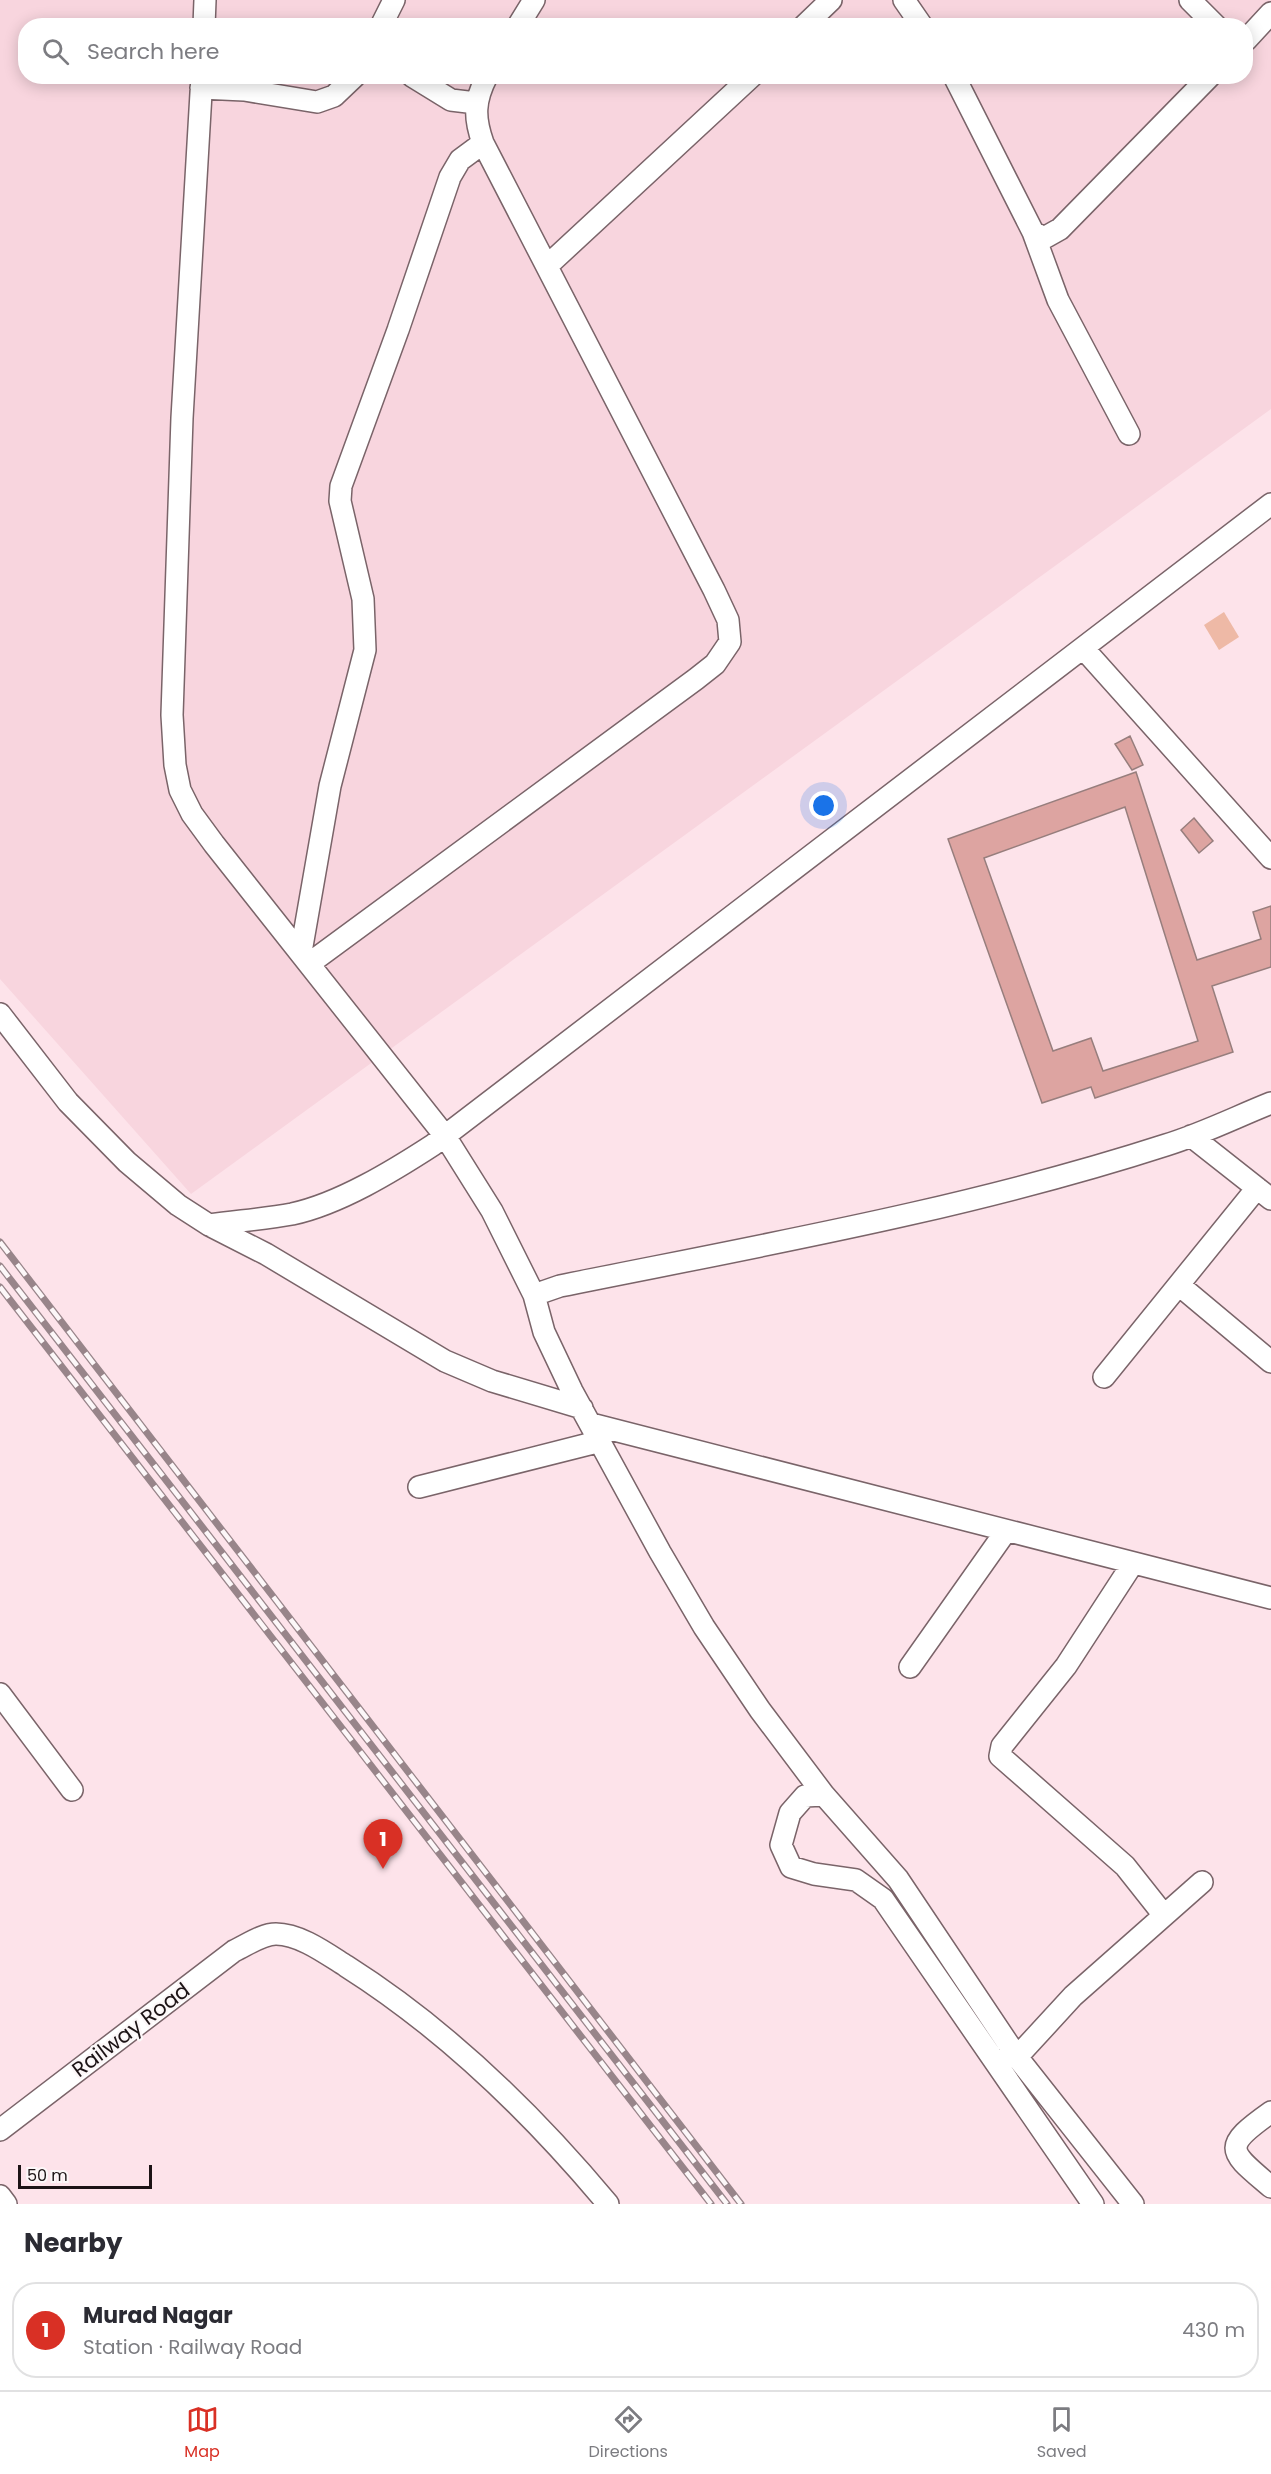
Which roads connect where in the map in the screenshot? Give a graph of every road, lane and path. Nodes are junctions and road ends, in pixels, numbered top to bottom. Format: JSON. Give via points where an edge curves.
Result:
{"nodes":[{"id":1,"x":206,"y":0,"type":"edge"},
{"id":2,"x":394,"y":0,"type":"edge"},
{"id":3,"x":534,"y":0,"type":"edge"},
{"id":4,"x":831,"y":0,"type":"edge"},
{"id":5,"x":904,"y":0,"type":"edge"},
{"id":6,"x":1190,"y":0,"type":"edge"},
{"id":7,"x":1271,"y":13,"type":"edge"},
{"id":8,"x":205,"y":18,"type":"edge"},
{"id":9,"x":385,"y":18,"type":"edge"},
{"id":10,"x":523,"y":18,"type":"edge"},
{"id":11,"x":812,"y":18,"type":"edge"},
{"id":12,"x":916,"y":18,"type":"edge"},
{"id":13,"x":1208,"y":18,"type":"edge"},
{"id":14,"x":1253,"y":32,"type":"edge"},
{"id":15,"x":202,"y":84,"type":"edge"},
{"id":16,"x":212,"y":84,"type":"edge"},
{"id":17,"x":347,"y":84,"type":"edge"},
{"id":18,"x":425,"y":84,"type":"edge"},
{"id":19,"x":484,"y":84,"type":"edge"},
{"id":20,"x":743,"y":84,"type":"edge"},
{"id":21,"x":958,"y":84,"type":"edge"},
{"id":22,"x":1202,"y":84,"type":"edge"},
{"id":23,"x":476,"y":103,"type":"junction"},
{"id":24,"x":483,"y":143,"type":"junction"},
{"id":25,"x":1033,"y":231,"type":"junction"},
{"id":26,"x":547,"y":266,"type":"junction"},
{"id":27,"x":1129,"y":434,"type":"dead end"},
{"id":28,"x":1271,"y":504,"type":"edge"},
{"id":29,"x":1083,"y":648,"type":"junction"},
{"id":30,"x":1271,"y":858,"type":"edge"},
{"id":31,"x":306,"y":958,"type":"junction"},
{"id":32,"x":0,"y":1014,"type":"edge"},
{"id":33,"x":1271,"y":1103,"type":"edge"},
{"id":34,"x":445,"y":1136,"type":"junction"},
{"id":35,"x":1191,"y":1136,"type":"junction"},
{"id":36,"x":1264,"y":1194,"type":"edge"},
{"id":37,"x":209,"y":1225,"type":"junction"},
{"id":38,"x":1179,"y":1285,"type":"junction"},
{"id":39,"x":534,"y":1295,"type":"junction"},
{"id":40,"x":1271,"y":1362,"type":"edge"},
{"id":41,"x":1104,"y":1377,"type":"dead end"},
{"id":42,"x":591,"y":1424,"type":"junction"},
{"id":43,"x":419,"y":1487,"type":"dead end"},
{"id":44,"x":1006,"y":1531,"type":"junction"},
{"id":45,"x":1133,"y":1563,"type":"junction"},
{"id":46,"x":1271,"y":1598,"type":"edge"},
{"id":47,"x":910,"y":1667,"type":"dead end"},
{"id":48,"x":0,"y":1695,"type":"edge"},
{"id":49,"x":72,"y":1790,"type":"dead end"},
{"id":50,"x":824,"y":1795,"type":"junction"},
{"id":51,"x":1202,"y":1882,"type":"dead end"},
{"id":52,"x":1163,"y":1914,"type":"junction"},
{"id":53,"x":1023,"y":2064,"type":"junction"},
{"id":54,"x":1271,"y":2112,"type":"edge"},
{"id":55,"x":0,"y":2130,"type":"edge"},
{"id":56,"x":1271,"y":2187,"type":"edge"},
{"id":57,"x":0,"y":2196,"type":"edge"},
{"id":58,"x":6,"y":2204,"type":"edge"},
{"id":59,"x":608,"y":2204,"type":"edge"},
{"id":60,"x":1093,"y":2204,"type":"edge"},
{"id":61,"x":1133,"y":2204,"type":"edge"}],
"edges":[{"from":1,"to":8,"type":"street"},
{"from":2,"to":9,"type":"street"},
{"from":3,"to":10,"type":"street"},
{"from":4,"to":11,"type":"street"},
{"from":5,"to":12,"type":"street"},
{"from":6,"to":13,"type":"street"},
{"from":7,"to":14,"type":"street"},
{"from":15,"to":31,"type":"street","via":[[172,651],[175,765],[180,790],[192,814]]},
{"from":16,"to":17,"type":"street","via":[[316,102],[334,96]]},
{"from":18,"to":23,"type":"street","via":[[451,100]]},
{"from":19,"to":23,"type":"street"},
{"from":20,"to":26,"type":"street"},
{"from":21,"to":25,"type":"street"},
{"from":22,"to":25,"type":"street","via":[[1060,229],[1044,238]]},
{"from":23,"to":24,"type":"street"},
{"from":24,"to":26,"type":"street"},
{"from":24,"to":31,"type":"street","via":[[460,160],[450,177],[341,486],[340,501],[363,599],[366,643],[330,786]]},
{"from":25,"to":27,"type":"street","via":[[1058,300]]},
{"from":26,"to":31,"type":"street","via":[[714,590],[728,620],[730,642],[715,664],[696,679]]},
{"from":28,"to":29,"type":"street"},
{"from":29,"to":30,"type":"street"},
{"from":29,"to":34,"type":"street"},
{"from":31,"to":34,"type":"street"},
{"from":32,"to":37,"type":"street","via":[[68,1102],[127,1162],[178,1205]]},
{"from":33,"to":35,"type":"street"},
{"from":34,"to":37,"type":"street","via":[[418,1155],[317,1207]]},
{"from":34,"to":39,"type":"street","via":[[492,1211]]},
{"from":35,"to":36,"type":"street"},
{"from":35,"to":39,"type":"street","via":[[1069,1174],[943,1206],[560,1286]]},
{"from":36,"to":38,"type":"street"},
{"from":37,"to":42,"type":"street","via":[[266,1254],[445,1361]]},
{"from":38,"to":40,"type":"street"},
{"from":38,"to":41,"type":"street"},
{"from":39,"to":42,"type":"street","via":[[544,1332]]},
{"from":42,"to":43,"type":"street"},
{"from":42,"to":44,"type":"street"},
{"from":42,"to":50,"type":"street","via":[[704,1627]]},
{"from":44,"to":45,"type":"street"},
{"from":44,"to":47,"type":"street"},
{"from":45,"to":46,"type":"street"},
{"from":45,"to":52,"type":"street","via":[[1066,1665],[1002,1746],[1000,1756],[1125,1866]]},
{"from":48,"to":49,"type":"street"},
{"from":50,"to":53,"type":"street","via":[[898,1879]]},
{"from":50,"to":60,"type":"street","via":[[805,1796],[790,1813],[781,1845],[791,1867],[856,1880],[883,1899]]},
{"from":51,"to":52,"type":"street"},
{"from":52,"to":53,"type":"street","via":[[1063,2007]]},
{"from":53,"to":61,"type":"street"},
{"from":54,"to":56,"type":"street","via":[[1235,2146],[1242,2162]]},
{"from":55,"to":59,"type":"street","name":"Railway Road","via":[[234,1952],[275,1934],[315,1948],[423,2019],[497,2083]]},
{"from":57,"to":58,"type":"street"}]}
